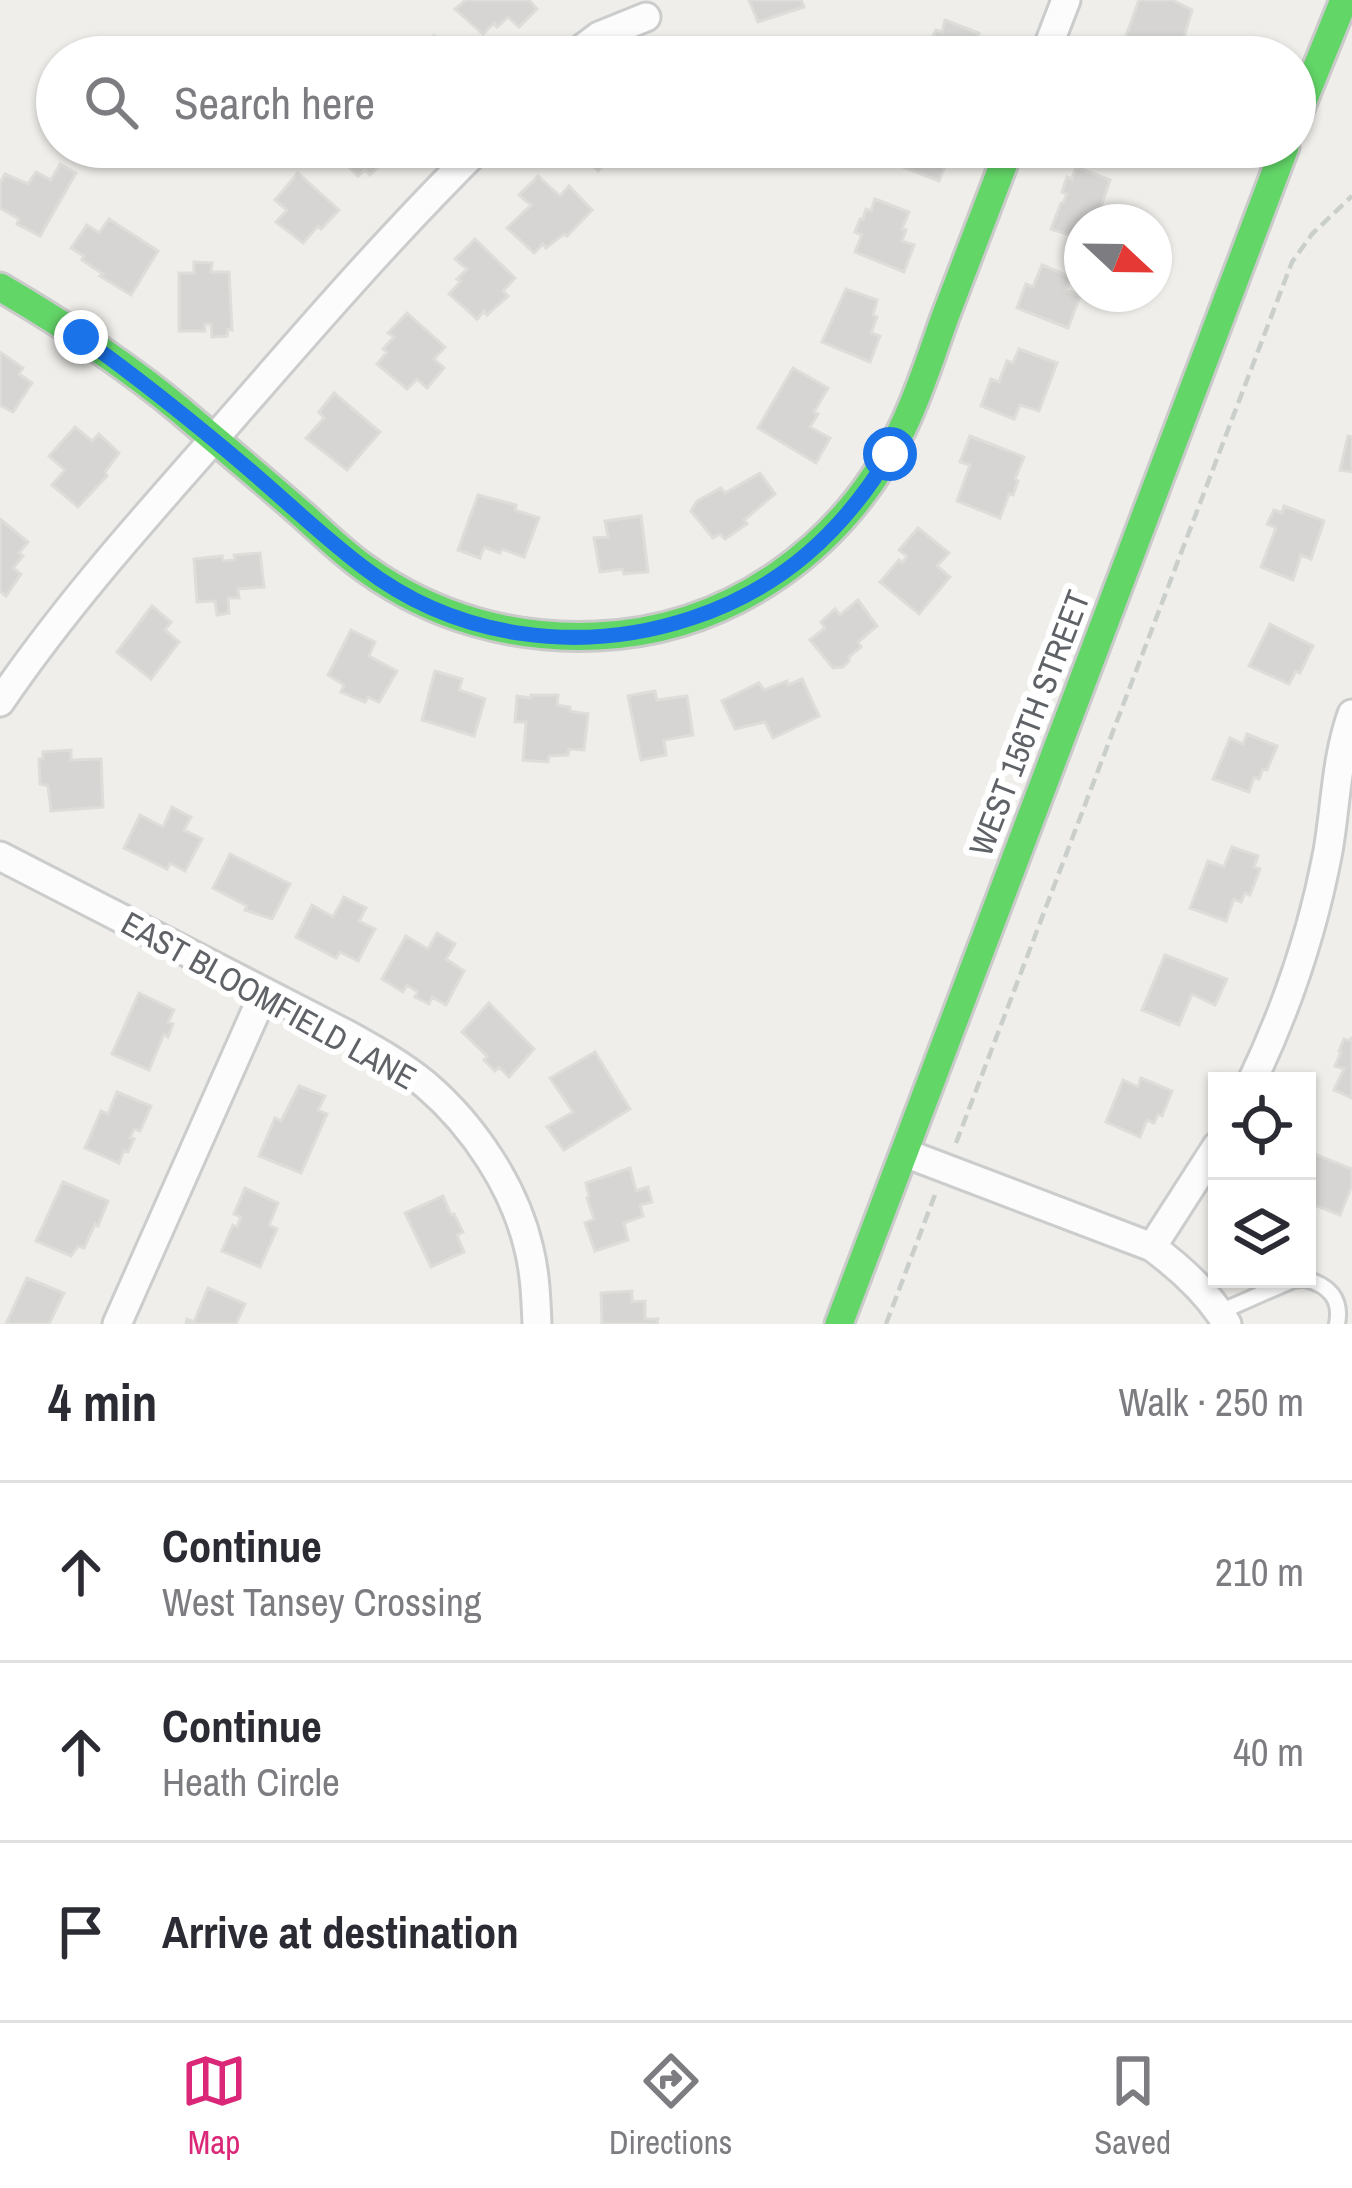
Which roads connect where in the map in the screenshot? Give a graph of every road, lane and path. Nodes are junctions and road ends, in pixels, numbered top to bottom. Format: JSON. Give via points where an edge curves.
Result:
{"nodes":[{"id":1,"x":1066,"y":0,"type":"edge"},
{"id":2,"x":1332,"y":0,"type":"edge"},
{"id":3,"x":1344,"y":0,"type":"edge"},
{"id":4,"x":646,"y":17,"type":"dead end"},
{"id":5,"x":598,"y":36,"type":"edge"},
{"id":6,"x":1052,"y":36,"type":"edge"},
{"id":7,"x":1316,"y":60,"type":"edge"},
{"id":8,"x":1316,"y":66,"type":"edge"},
{"id":9,"x":459,"y":168,"type":"edge"},
{"id":10,"x":1002,"y":168,"type":"edge"},
{"id":11,"x":1277,"y":168,"type":"edge"},
{"id":12,"x":1352,"y":196,"type":"edge"},
{"id":13,"x":0,"y":287,"type":"edge"},
{"id":14,"x":214,"y":439,"type":"junction"},
{"id":15,"x":0,"y":702,"type":"edge"},
{"id":16,"x":1352,"y":714,"type":"edge"},
{"id":17,"x":0,"y":856,"type":"edge"},
{"id":18,"x":264,"y":993,"type":"junction"},
{"id":19,"x":1256,"y":1072,"type":"edge"},
{"id":20,"x":904,"y":1153,"type":"junction"},
{"id":21,"x":1208,"y":1160,"type":"edge"},
{"id":22,"x":946,"y":1168,"type":"junction"},
{"id":23,"x":1152,"y":1247,"type":"junction"},
{"id":24,"x":1316,"y":1282,"type":"edge"},
{"id":25,"x":1278,"y":1288,"type":"edge"},
{"id":26,"x":1224,"y":1318,"type":"edge"},
{"id":27,"x":117,"y":1324,"type":"edge"},
{"id":28,"x":537,"y":1324,"type":"edge"},
{"id":29,"x":839,"y":1324,"type":"edge"},
{"id":30,"x":886,"y":1324,"type":"edge"},
{"id":31,"x":1337,"y":1324,"type":"edge"}],
"edges":[{"from":1,"to":6,"type":"street"},
{"from":2,"to":7,"type":"street"},
{"from":3,"to":8,"type":"street"},
{"from":4,"to":5,"type":"street"},
{"from":9,"to":14,"type":"street"},
{"from":10,"to":14,"type":"street","via":[[905,423],[868,491],[797,563],[711,612],[578,639],[476,625],[365,569]]},
{"from":11,"to":20,"type":"street","name":"WEST 156TH STREET"},
{"from":12,"to":22,"type":"path","via":[[1292,262]]},
{"from":13,"to":14,"type":"street","via":[[81,337]]},
{"from":14,"to":15,"type":"street","via":[[42,640]]},
{"from":16,"to":19,"type":"street","via":[[1317,905]]},
{"from":17,"to":18,"type":"street","name":"EAST BLOOMFIELD LANE"},
{"from":18,"to":27,"type":"street"},
{"from":18,"to":28,"type":"street","name":"EAST BLOOMFIELD LANE","via":[[397,1064],[471,1133],[517,1211],[530,1250]]},
{"from":20,"to":22,"type":"street"},
{"from":20,"to":29,"type":"street","name":"WEST 156TH STREET"},
{"from":21,"to":23,"type":"street"},
{"from":22,"to":23,"type":"street"},
{"from":22,"to":30,"type":"path"},
{"from":23,"to":26,"type":"street"},
{"from":24,"to":31,"type":"lane","via":[[1333,1294]]},
{"from":25,"to":26,"type":"lane"}]}
